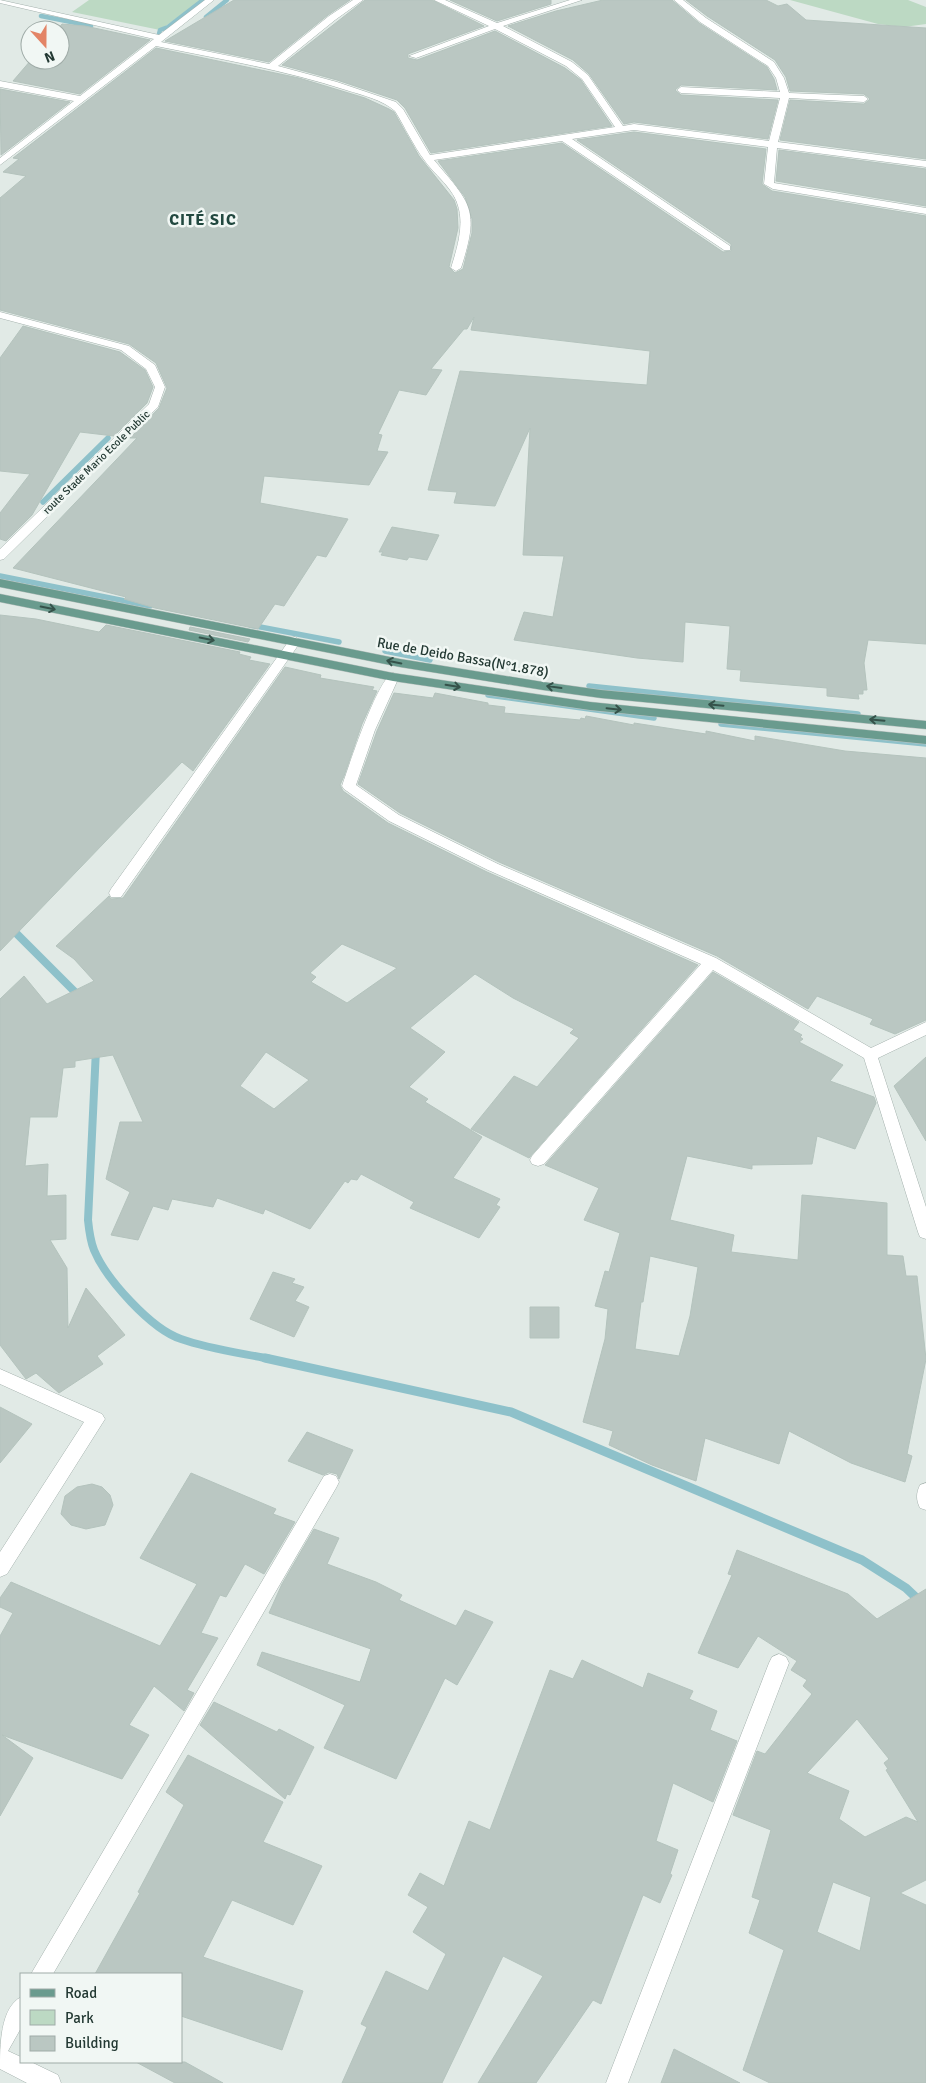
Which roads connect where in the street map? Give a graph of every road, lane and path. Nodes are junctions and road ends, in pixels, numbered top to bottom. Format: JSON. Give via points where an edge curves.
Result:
{"nodes":[{"id":1,"x":210,"y":0,"type":"edge"},
{"id":2,"x":359,"y":0,"type":"edge"},
{"id":3,"x":438,"y":0,"type":"edge"},
{"id":4,"x":578,"y":0,"type":"edge"},
{"id":5,"x":678,"y":0,"type":"edge"},
{"id":6,"x":0,"y":1,"type":"edge"},
{"id":7,"x":496,"y":26,"type":"junction"},
{"id":8,"x":157,"y":41,"type":"junction"},
{"id":9,"x":413,"y":56,"type":"dead end"},
{"id":10,"x":271,"y":66,"type":"junction"},
{"id":11,"x":0,"y":84,"type":"edge"},
{"id":12,"x":682,"y":90,"type":"dead end"},
{"id":13,"x":785,"y":95,"type":"junction"},
{"id":14,"x":80,"y":99,"type":"junction"},
{"id":15,"x":864,"y":99,"type":"dead end"},
{"id":16,"x":620,"y":128,"type":"junction"},
{"id":17,"x":562,"y":137,"type":"junction"},
{"id":18,"x":773,"y":144,"type":"junction"},
{"id":19,"x":428,"y":158,"type":"junction"},
{"id":20,"x":0,"y":162,"type":"edge"},
{"id":21,"x":926,"y":164,"type":"edge"},
{"id":22,"x":926,"y":211,"type":"edge"},
{"id":23,"x":728,"y":248,"type":"dead end"},
{"id":24,"x":456,"y":268,"type":"dead end"},
{"id":25,"x":0,"y":315,"type":"edge"},
{"id":26,"x":0,"y":556,"type":"edge"},
{"id":27,"x":0,"y":583,"type":"edge"},
{"id":28,"x":0,"y":598,"type":"edge"},
{"id":29,"x":295,"y":641,"type":"junction"},
{"id":30,"x":286,"y":654,"type":"junction"},
{"id":31,"x":393,"y":677,"type":"junction"},
{"id":32,"x":926,"y":724,"type":"edge"},
{"id":33,"x":926,"y":740,"type":"edge"},
{"id":34,"x":116,"y":893,"type":"dead end"},
{"id":35,"x":711,"y":962,"type":"junction"},
{"id":36,"x":926,"y":1028,"type":"edge"},
{"id":37,"x":870,"y":1056,"type":"junction"},
{"id":38,"x":538,"y":1160,"type":"dead end"},
{"id":39,"x":926,"y":1232,"type":"edge"},
{"id":40,"x":0,"y":1376,"type":"edge"},
{"id":41,"x":330,"y":1482,"type":"dead end"},
{"id":42,"x":926,"y":1491,"type":"edge"},
{"id":43,"x":926,"y":1502,"type":"edge"},
{"id":44,"x":0,"y":1568,"type":"edge"},
{"id":45,"x":779,"y":1663,"type":"dead end"},
{"id":46,"x":42,"y":1973,"type":"edge"},
{"id":47,"x":20,"y":2010,"type":"edge"},
{"id":48,"x":0,"y":2044,"type":"edge"},
{"id":49,"x":0,"y":2058,"type":"edge"},
{"id":50,"x":50,"y":2083,"type":"edge"},
{"id":51,"x":617,"y":2083,"type":"edge"}],
"edges":[{"from":1,"to":8,"type":"street"},
{"from":2,"to":10,"type":"street"},
{"from":3,"to":7,"type":"street"},
{"from":4,"to":7,"type":"street"},
{"from":5,"to":13,"type":"street","via":[[771,64]]},
{"from":6,"to":8,"type":"street"},
{"from":7,"to":9,"type":"street"},
{"from":7,"to":16,"type":"street","via":[[585,77]]},
{"from":8,"to":10,"type":"street"},
{"from":8,"to":14,"type":"street"},
{"from":10,"to":19,"type":"street","via":[[393,104]]},
{"from":11,"to":14,"type":"street"},
{"from":12,"to":13,"type":"street"},
{"from":13,"to":15,"type":"street"},
{"from":13,"to":18,"type":"street"},
{"from":14,"to":20,"type":"street"},
{"from":16,"to":17,"type":"street"},
{"from":16,"to":18,"type":"street"},
{"from":17,"to":19,"type":"street"},
{"from":17,"to":23,"type":"street"},
{"from":18,"to":21,"type":"street"},
{"from":18,"to":22,"type":"street","via":[[768,181],[772,185]]},
{"from":19,"to":24,"type":"street","via":[[464,206],[466,235]]},
{"from":25,"to":26,"type":"street","name":"route Stade Mario Ecole Public","via":[[125,348],[151,367],[160,387],[154,405]]},
{"from":27,"to":29,"type":"main road","name":"Rue de Deido Bassa(N°1.878)"},
{"from":28,"to":30,"type":"main road","one_way":true},
{"from":29,"to":30,"type":"street"},
{"from":32,"to":29,"type":"main road","name":"Rue de Deido Bassa(N°1.878)","one_way":true,"via":[[600,694],[400,663]]},
{"from":30,"to":31,"type":"main road"},
{"from":30,"to":34,"type":"street"},
{"from":31,"to":33,"type":"main road","one_way":true,"via":[[590,706]]},
{"from":31,"to":35,"type":"street","via":[[362,744],[349,786],[394,818],[485,863]]},
{"from":35,"to":37,"type":"street"},
{"from":35,"to":38,"type":"street"},
{"from":36,"to":37,"type":"street"},
{"from":37,"to":39,"type":"street"},
{"from":40,"to":44,"type":"street","via":[[96,1419]]},
{"from":41,"to":46,"type":"street"},
{"from":42,"to":43,"type":"street"},
{"from":45,"to":51,"type":"street"},
{"from":47,"to":48,"type":"street"},
{"from":49,"to":50,"type":"street"}]}
